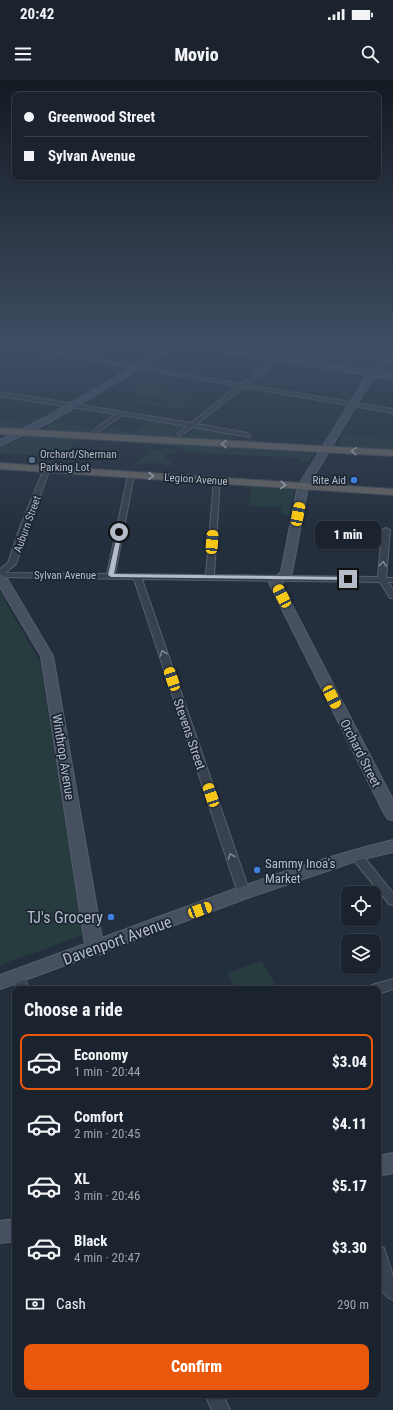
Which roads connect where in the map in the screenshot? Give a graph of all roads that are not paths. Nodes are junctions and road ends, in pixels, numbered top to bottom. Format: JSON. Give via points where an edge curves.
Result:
{"nodes":[{"id":1,"x":67,"y":408,"type":"edge"},
{"id":2,"x":91,"y":408,"type":"edge"},
{"id":3,"x":214,"y":408,"type":"edge"},
{"id":4,"x":351,"y":408,"type":"edge"},
{"id":5,"x":376,"y":408,"type":"edge"},
{"id":6,"x":393,"y":411,"type":"edge"},
{"id":7,"x":121,"y":413,"type":"junction"},
{"id":8,"x":193,"y":424,"type":"junction"},
{"id":9,"x":0,"y":431,"type":"edge"},
{"id":10,"x":24,"y":432,"type":"junction"},
{"id":11,"x":180,"y":434,"type":"dead end"},
{"id":12,"x":90,"y":436,"type":"junction"},
{"id":13,"x":247,"y":436,"type":"dead end"},
{"id":14,"x":0,"y":443,"type":"edge"},
{"id":15,"x":327,"y":450,"type":"junction"},
{"id":16,"x":393,"y":453,"type":"edge"},
{"id":17,"x":0,"y":466,"type":"edge"},
{"id":18,"x":47,"y":469,"type":"junction"},
{"id":19,"x":131,"y":475,"type":"junction"},
{"id":20,"x":217,"y":480,"type":"junction"},
{"id":21,"x":304,"y":486,"type":"junction"},
{"id":22,"x":393,"y":492,"type":"edge"},
{"id":23,"x":386,"y":530,"type":"dead end"},
{"id":24,"x":0,"y":575,"type":"edge"},
{"id":25,"x":111,"y":575,"type":"junction"},
{"id":26,"x":137,"y":576,"type":"junction"},
{"id":27,"x":210,"y":576,"type":"junction"},
{"id":28,"x":282,"y":578,"type":"junction"},
{"id":29,"x":382,"y":580,"type":"junction"},
{"id":30,"x":393,"y":580,"type":"edge"},
{"id":31,"x":393,"y":596,"type":"edge"},
{"id":32,"x":393,"y":815,"type":"edge"},
{"id":33,"x":393,"y":846,"type":"edge"},
{"id":34,"x":356,"y":855,"type":"junction"},
{"id":35,"x":244,"y":893,"type":"junction"},
{"id":36,"x":393,"y":901,"type":"edge"},
{"id":37,"x":95,"y":949,"type":"junction"},
{"id":38,"x":0,"y":982,"type":"edge"},
{"id":39,"x":20,"y":982,"type":"edge"},
{"id":40,"x":393,"y":984,"type":"edge"},
{"id":41,"x":381,"y":988,"type":"edge"},
{"id":42,"x":393,"y":1163,"type":"edge"},
{"id":43,"x":381,"y":1165,"type":"edge"},
{"id":44,"x":12,"y":1230,"type":"edge"},
{"id":45,"x":0,"y":1232,"type":"edge"},
{"id":46,"x":381,"y":1264,"type":"edge"},
{"id":47,"x":393,"y":1292,"type":"edge"},
{"id":48,"x":215,"y":1398,"type":"edge"},
{"id":49,"x":221,"y":1410,"type":"edge"}],
"edges":[{"from":1,"to":10,"type":"main road"},
{"from":2,"to":7,"type":"street"},
{"from":3,"to":8,"type":"street"},
{"from":4,"to":15,"type":"main road","name":"Orchard Street"},
{"from":5,"to":6,"type":"street"},
{"from":7,"to":8,"type":"street"},
{"from":7,"to":12,"type":"street"},
{"from":8,"to":11,"type":"street"},
{"from":8,"to":13,"type":"street"},
{"from":9,"to":10,"type":"highway"},
{"from":10,"to":12,"type":"highway"},
{"from":10,"to":14,"type":"main road"},
{"from":15,"to":12,"type":"highway","one_way":true},
{"from":16,"to":15,"type":"highway","one_way":true},
{"from":15,"to":21,"type":"main road","name":"Orchard Street"},
{"from":17,"to":18,"type":"highway","name":"Legion Avenue"},
{"from":18,"to":19,"type":"highway","name":"Legion Avenue"},
{"from":18,"to":24,"type":"street","name":"Auburn Street","via":[[12,564]]},
{"from":19,"to":20,"type":"highway","name":"Legion Avenue","one_way":true},
{"from":19,"to":25,"type":"street"},
{"from":20,"to":21,"type":"highway","name":"Legion Avenue","one_way":true},
{"from":20,"to":27,"type":"street"},
{"from":21,"to":22,"type":"highway","name":"Legion Avenue"},
{"from":21,"to":28,"type":"main road","name":"Orchard Street","via":[[286,573]]},
{"from":29,"to":23,"type":"street","one_way":true},
{"from":24,"to":25,"type":"street","name":"Sylvan Avenue"},
{"from":24,"to":37,"type":"main road","name":"Winthrop Avenue","via":[[47,656]]},
{"from":25,"to":26,"type":"street","name":"Sylvan Avenue"},
{"from":26,"to":27,"type":"street","name":"Sylvan Avenue"},
{"from":35,"to":26,"type":"street","name":"Stevens Street","one_way":true},
{"from":27,"to":28,"type":"street","name":"Sylvan Avenue"},
{"from":28,"to":29,"type":"street","name":"Sylvan Avenue"},
{"from":28,"to":32,"type":"main road","name":"Orchard Street","via":[[275,583]]},
{"from":29,"to":30,"type":"street","name":"Sylvan Avenue"},
{"from":29,"to":31,"type":"street"},
{"from":33,"to":34,"type":"main road","name":"Davenport Avenue"},
{"from":34,"to":35,"type":"main road","name":"Davenport Avenue"},
{"from":34,"to":36,"type":"street"},
{"from":35,"to":37,"type":"main road","name":"Davenport Avenue"},
{"from":37,"to":39,"type":"main road","name":"Davenport Avenue"},
{"from":38,"to":39,"type":"main road","name":"Davenport Avenue"},
{"from":40,"to":41,"type":"street"},
{"from":42,"to":43,"type":"main road"},
{"from":44,"to":45,"type":"main road"},
{"from":46,"to":47,"type":"street","via":[[387,1283]]},
{"from":48,"to":49,"type":"street"}]}
